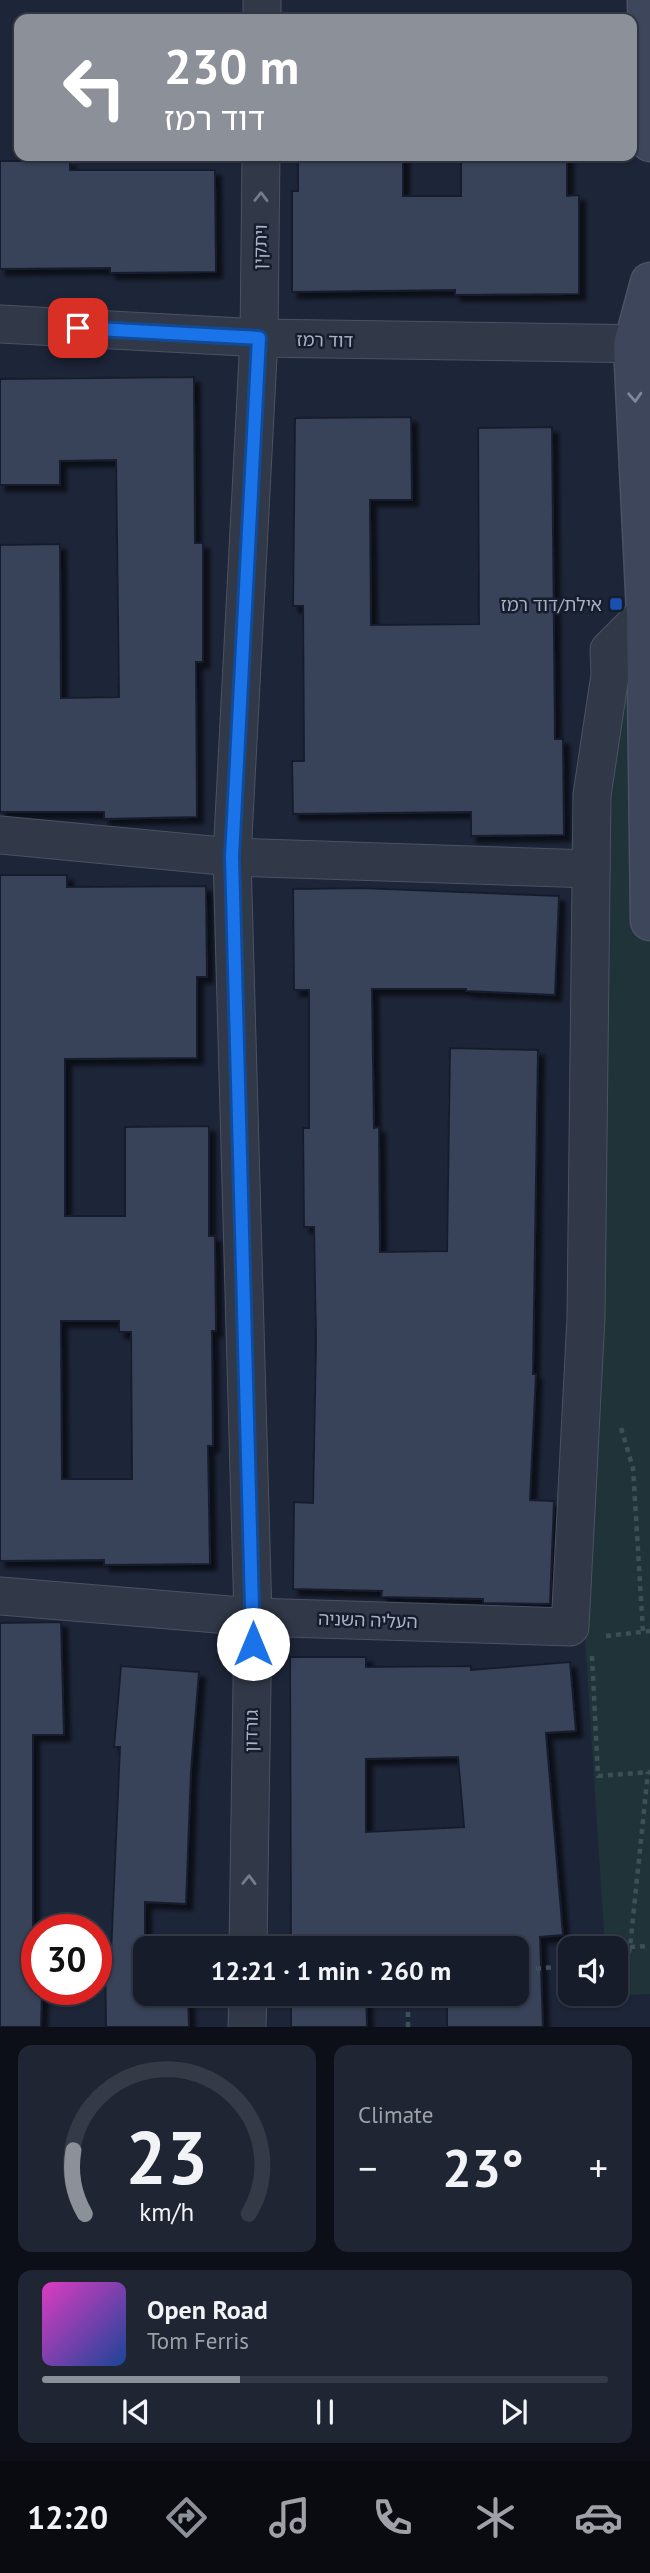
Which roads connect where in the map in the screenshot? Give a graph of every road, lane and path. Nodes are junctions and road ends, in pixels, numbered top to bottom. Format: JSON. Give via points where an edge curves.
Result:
{"nodes":[{"id":1,"x":647,"y":0,"type":"edge"},
{"id":2,"x":650,"y":142,"type":"edge"},
{"id":3,"x":261,"y":161,"type":"edge"},
{"id":4,"x":650,"y":282,"type":"edge"},
{"id":5,"x":0,"y":324,"type":"edge"},
{"id":6,"x":259,"y":338,"type":"junction"},
{"id":7,"x":641,"y":345,"type":"edge"},
{"id":8,"x":646,"y":613,"type":"junction"},
{"id":9,"x":0,"y":835,"type":"edge"},
{"id":10,"x":232,"y":857,"type":"junction"},
{"id":11,"x":591,"y":869,"type":"junction"},
{"id":12,"x":650,"y":921,"type":"edge"},
{"id":13,"x":617,"y":1418,"type":"dead end"},
{"id":14,"x":0,"y":1596,"type":"edge"},
{"id":15,"x":253,"y":1616,"type":"junction"},
{"id":16,"x":643,"y":1632,"type":"dead end"},
{"id":17,"x":581,"y":1639,"type":"junction"},
{"id":18,"x":649,"y":1772,"type":"edge"},
{"id":19,"x":647,"y":1806,"type":"edge"},
{"id":20,"x":248,"y":1936,"type":"edge"},
{"id":21,"x":650,"y":1946,"type":"edge"},
{"id":22,"x":631,"y":1947,"type":"junction"},
{"id":23,"x":628,"y":1958,"type":"edge"},
{"id":24,"x":558,"y":1967,"type":"edge"},
{"id":25,"x":529,"y":1969,"type":"edge"},
{"id":26,"x":248,"y":2006,"type":"edge"},
{"id":27,"x":408,"y":2006,"type":"edge"},
{"id":28,"x":247,"y":2027,"type":"edge"},
{"id":29,"x":408,"y":2027,"type":"edge"}],
"edges":[{"from":1,"to":2,"type":"street"},
{"from":6,"to":3,"type":"street","name":"ויתקין","one_way":true},
{"from":4,"to":7,"type":"street"},
{"from":5,"to":6,"type":"street","name":"דוד רמז"},
{"from":6,"to":7,"type":"street","name":"דוד רמז"},
{"from":6,"to":10,"type":"street","name":"גורדון"},
{"from":7,"to":8,"type":"street","one_way":true},
{"from":8,"to":11,"type":"street","via":[[609,650],[610,675],[592,795]]},
{"from":8,"to":12,"type":"street"},
{"from":9,"to":10,"type":"street"},
{"from":10,"to":11,"type":"street"},
{"from":10,"to":15,"type":"street","name":"גורדון"},
{"from":11,"to":17,"type":"street"},
{"from":13,"to":16,"type":"path","via":[[633,1468]]},
{"from":14,"to":15,"type":"street","name":"העליה השניה"},
{"from":15,"to":17,"type":"street","name":"העליה השניה"},
{"from":20,"to":15,"type":"street","name":"גורדון","one_way":true},
{"from":17,"to":18,"type":"path","via":[[598,1776]]},
{"from":18,"to":19,"type":"path"},
{"from":19,"to":22,"type":"path"},
{"from":21,"to":22,"type":"path"},
{"from":22,"to":23,"type":"path"},
{"from":24,"to":25,"type":"path"},
{"from":26,"to":28,"type":"street"},
{"from":27,"to":29,"type":"path"}]}
